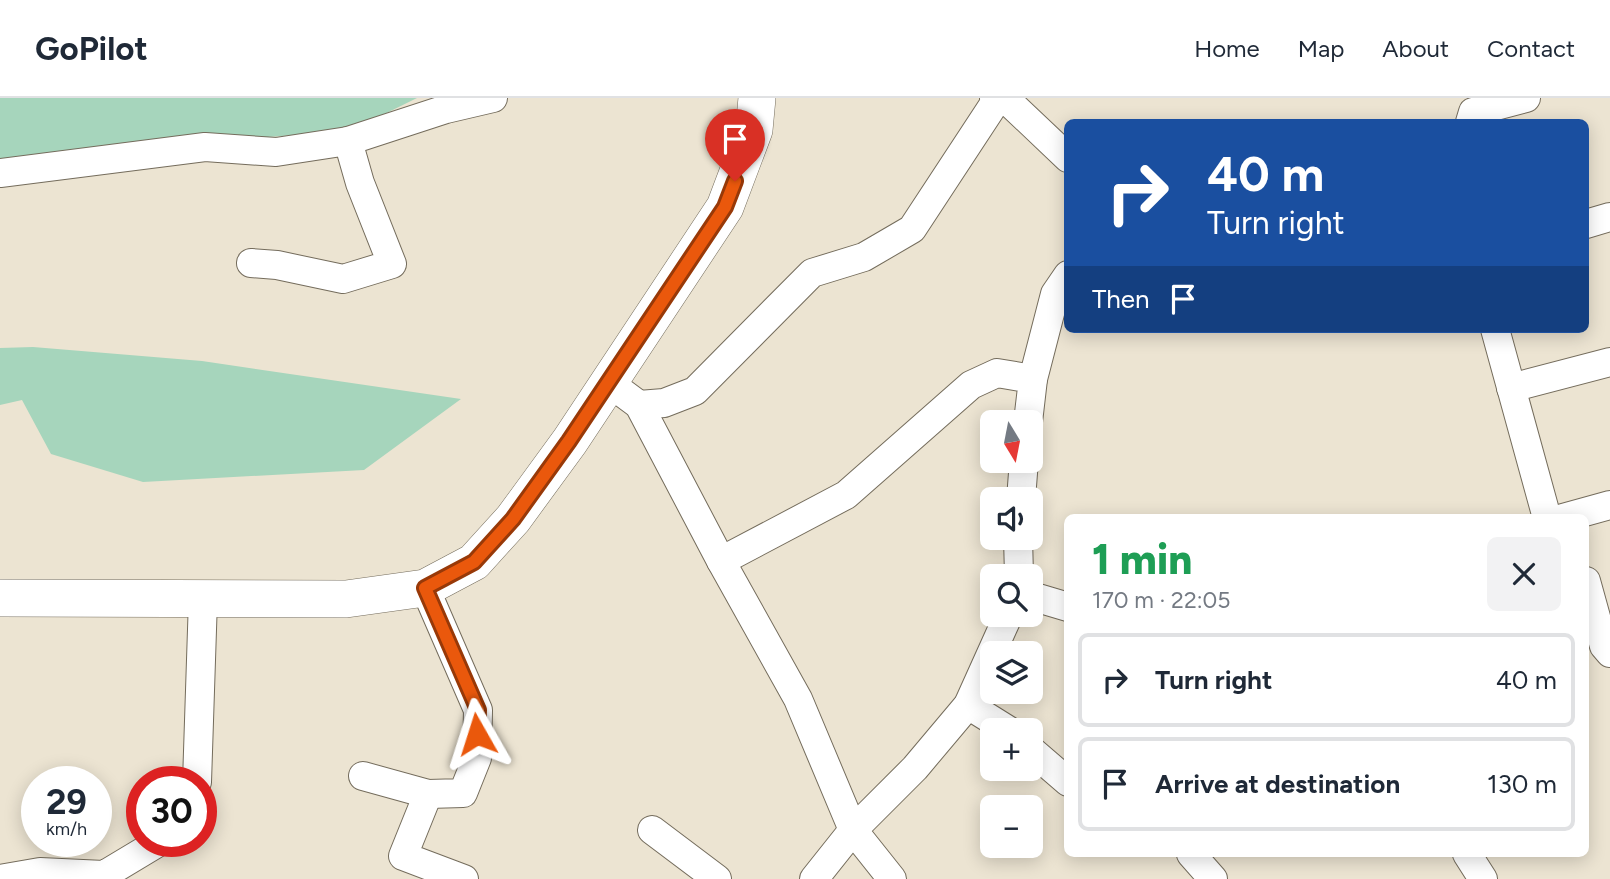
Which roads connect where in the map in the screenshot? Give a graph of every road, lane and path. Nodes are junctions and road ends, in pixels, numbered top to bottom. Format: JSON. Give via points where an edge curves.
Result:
{"nodes":[{"id":1,"x":493,"y":98,"type":"edge"},
{"id":2,"x":757,"y":98,"type":"edge"},
{"id":3,"x":996,"y":98,"type":"edge"},
{"id":4,"x":1526,"y":98,"type":"edge"},
{"id":5,"x":1471,"y":119,"type":"edge"},
{"id":6,"x":348,"y":141,"type":"junction"},
{"id":7,"x":1064,"y":154,"type":"edge"},
{"id":8,"x":0,"y":173,"type":"edge"},
{"id":9,"x":1610,"y":217,"type":"edge"},
{"id":10,"x":1589,"y":223,"type":"edge"},
{"id":11,"x":251,"y":263,"type":"dead end"},
{"id":12,"x":1064,"y":281,"type":"edge"},
{"id":13,"x":1496,"y":333,"type":"edge"},
{"id":14,"x":1610,"y":362,"type":"edge"},
{"id":15,"x":1033,"y":379,"type":"junction"},
{"id":16,"x":608,"y":382,"type":"junction"},
{"id":17,"x":1511,"y":388,"type":"junction"},
{"id":18,"x":639,"y":405,"type":"junction"},
{"id":19,"x":1029,"y":410,"type":"edge"},
{"id":20,"x":1610,"y":505,"type":"edge"},
{"id":21,"x":1559,"y":514,"type":"edge"},
{"id":22,"x":1576,"y":514,"type":"edge"},
{"id":23,"x":721,"y":562,"type":"junction"},
{"id":24,"x":425,"y":588,"type":"junction"},
{"id":25,"x":1589,"y":592,"type":"edge"},
{"id":26,"x":0,"y":598,"type":"edge"},
{"id":27,"x":204,"y":598,"type":"junction"},
{"id":28,"x":1043,"y":600,"type":"edge"},
{"id":29,"x":1064,"y":606,"type":"edge"},
{"id":30,"x":1003,"y":627,"type":"edge"},
{"id":31,"x":1610,"y":653,"type":"edge"},
{"id":32,"x":968,"y":705,"type":"junction"},
{"id":33,"x":989,"y":718,"type":"edge"},
{"id":34,"x":1043,"y":760,"type":"edge"},
{"id":35,"x":198,"y":766,"type":"edge"},
{"id":36,"x":363,"y":776,"type":"dead end"},
{"id":37,"x":1064,"y":779,"type":"edge"},
{"id":38,"x":428,"y":794,"type":"junction"},
{"id":39,"x":652,"y":830,"type":"dead end"},
{"id":40,"x":853,"y":830,"type":"junction"},
{"id":41,"x":134,"y":857,"type":"edge"},
{"id":42,"x":1194,"y":857,"type":"edge"},
{"id":43,"x":1469,"y":857,"type":"edge"},
{"id":44,"x":0,"y":879,"type":"edge"},
{"id":45,"x":464,"y":879,"type":"edge"},
{"id":46,"x":717,"y":879,"type":"edge"},
{"id":47,"x":814,"y":879,"type":"edge"},
{"id":48,"x":892,"y":879,"type":"edge"},
{"id":49,"x":1213,"y":879,"type":"edge"},
{"id":50,"x":1483,"y":879,"type":"edge"}],
"edges":[{"from":1,"to":6,"type":"street"},
{"from":2,"to":16,"type":"street","via":[[754,130],[725,207]]},
{"from":3,"to":7,"type":"street","via":[[1010,103]]},
{"from":3,"to":18,"type":"street","via":[[912,229],[864,257],[811,273],[695,391],[664,403]]},
{"from":4,"to":5,"type":"street","via":[[1473,112]]},
{"from":6,"to":8,"type":"street","via":[[275,152],[205,147]]},
{"from":6,"to":11,"type":"street","via":[[392,264],[343,279]]},
{"from":9,"to":10,"type":"street"},
{"from":12,"to":15,"type":"street","via":[[1055,294]]},
{"from":13,"to":17,"type":"street"},
{"from":14,"to":17,"type":"street"},
{"from":15,"to":19,"type":"street"},
{"from":15,"to":23,"type":"street","via":[[997,373],[971,385],[846,495]]},
{"from":16,"to":18,"type":"street"},
{"from":16,"to":24,"type":"street","via":[[513,519],[474,562]]},
{"from":17,"to":21,"type":"street"},
{"from":18,"to":23,"type":"street"},
{"from":20,"to":22,"type":"street"},
{"from":23,"to":40,"type":"street","via":[[798,699]]},
{"from":24,"to":27,"type":"street","via":[[346,599]]},
{"from":24,"to":38,"type":"street","via":[[478,710],[477,758],[463,793]]},
{"from":25,"to":31,"type":"street"},
{"from":26,"to":27,"type":"street"},
{"from":27,"to":35,"type":"street"},
{"from":28,"to":29,"type":"street"},
{"from":30,"to":32,"type":"street"},
{"from":32,"to":33,"type":"street"},
{"from":32,"to":40,"type":"street","via":[[915,768]]},
{"from":34,"to":37,"type":"street"},
{"from":36,"to":38,"type":"street"},
{"from":38,"to":45,"type":"street","via":[[403,856]]},
{"from":39,"to":46,"type":"street"},
{"from":40,"to":47,"type":"street"},
{"from":40,"to":48,"type":"street"},
{"from":41,"to":44,"type":"street","via":[[104,875],[40,872]]},
{"from":42,"to":49,"type":"street"},
{"from":43,"to":50,"type":"street"}]}
